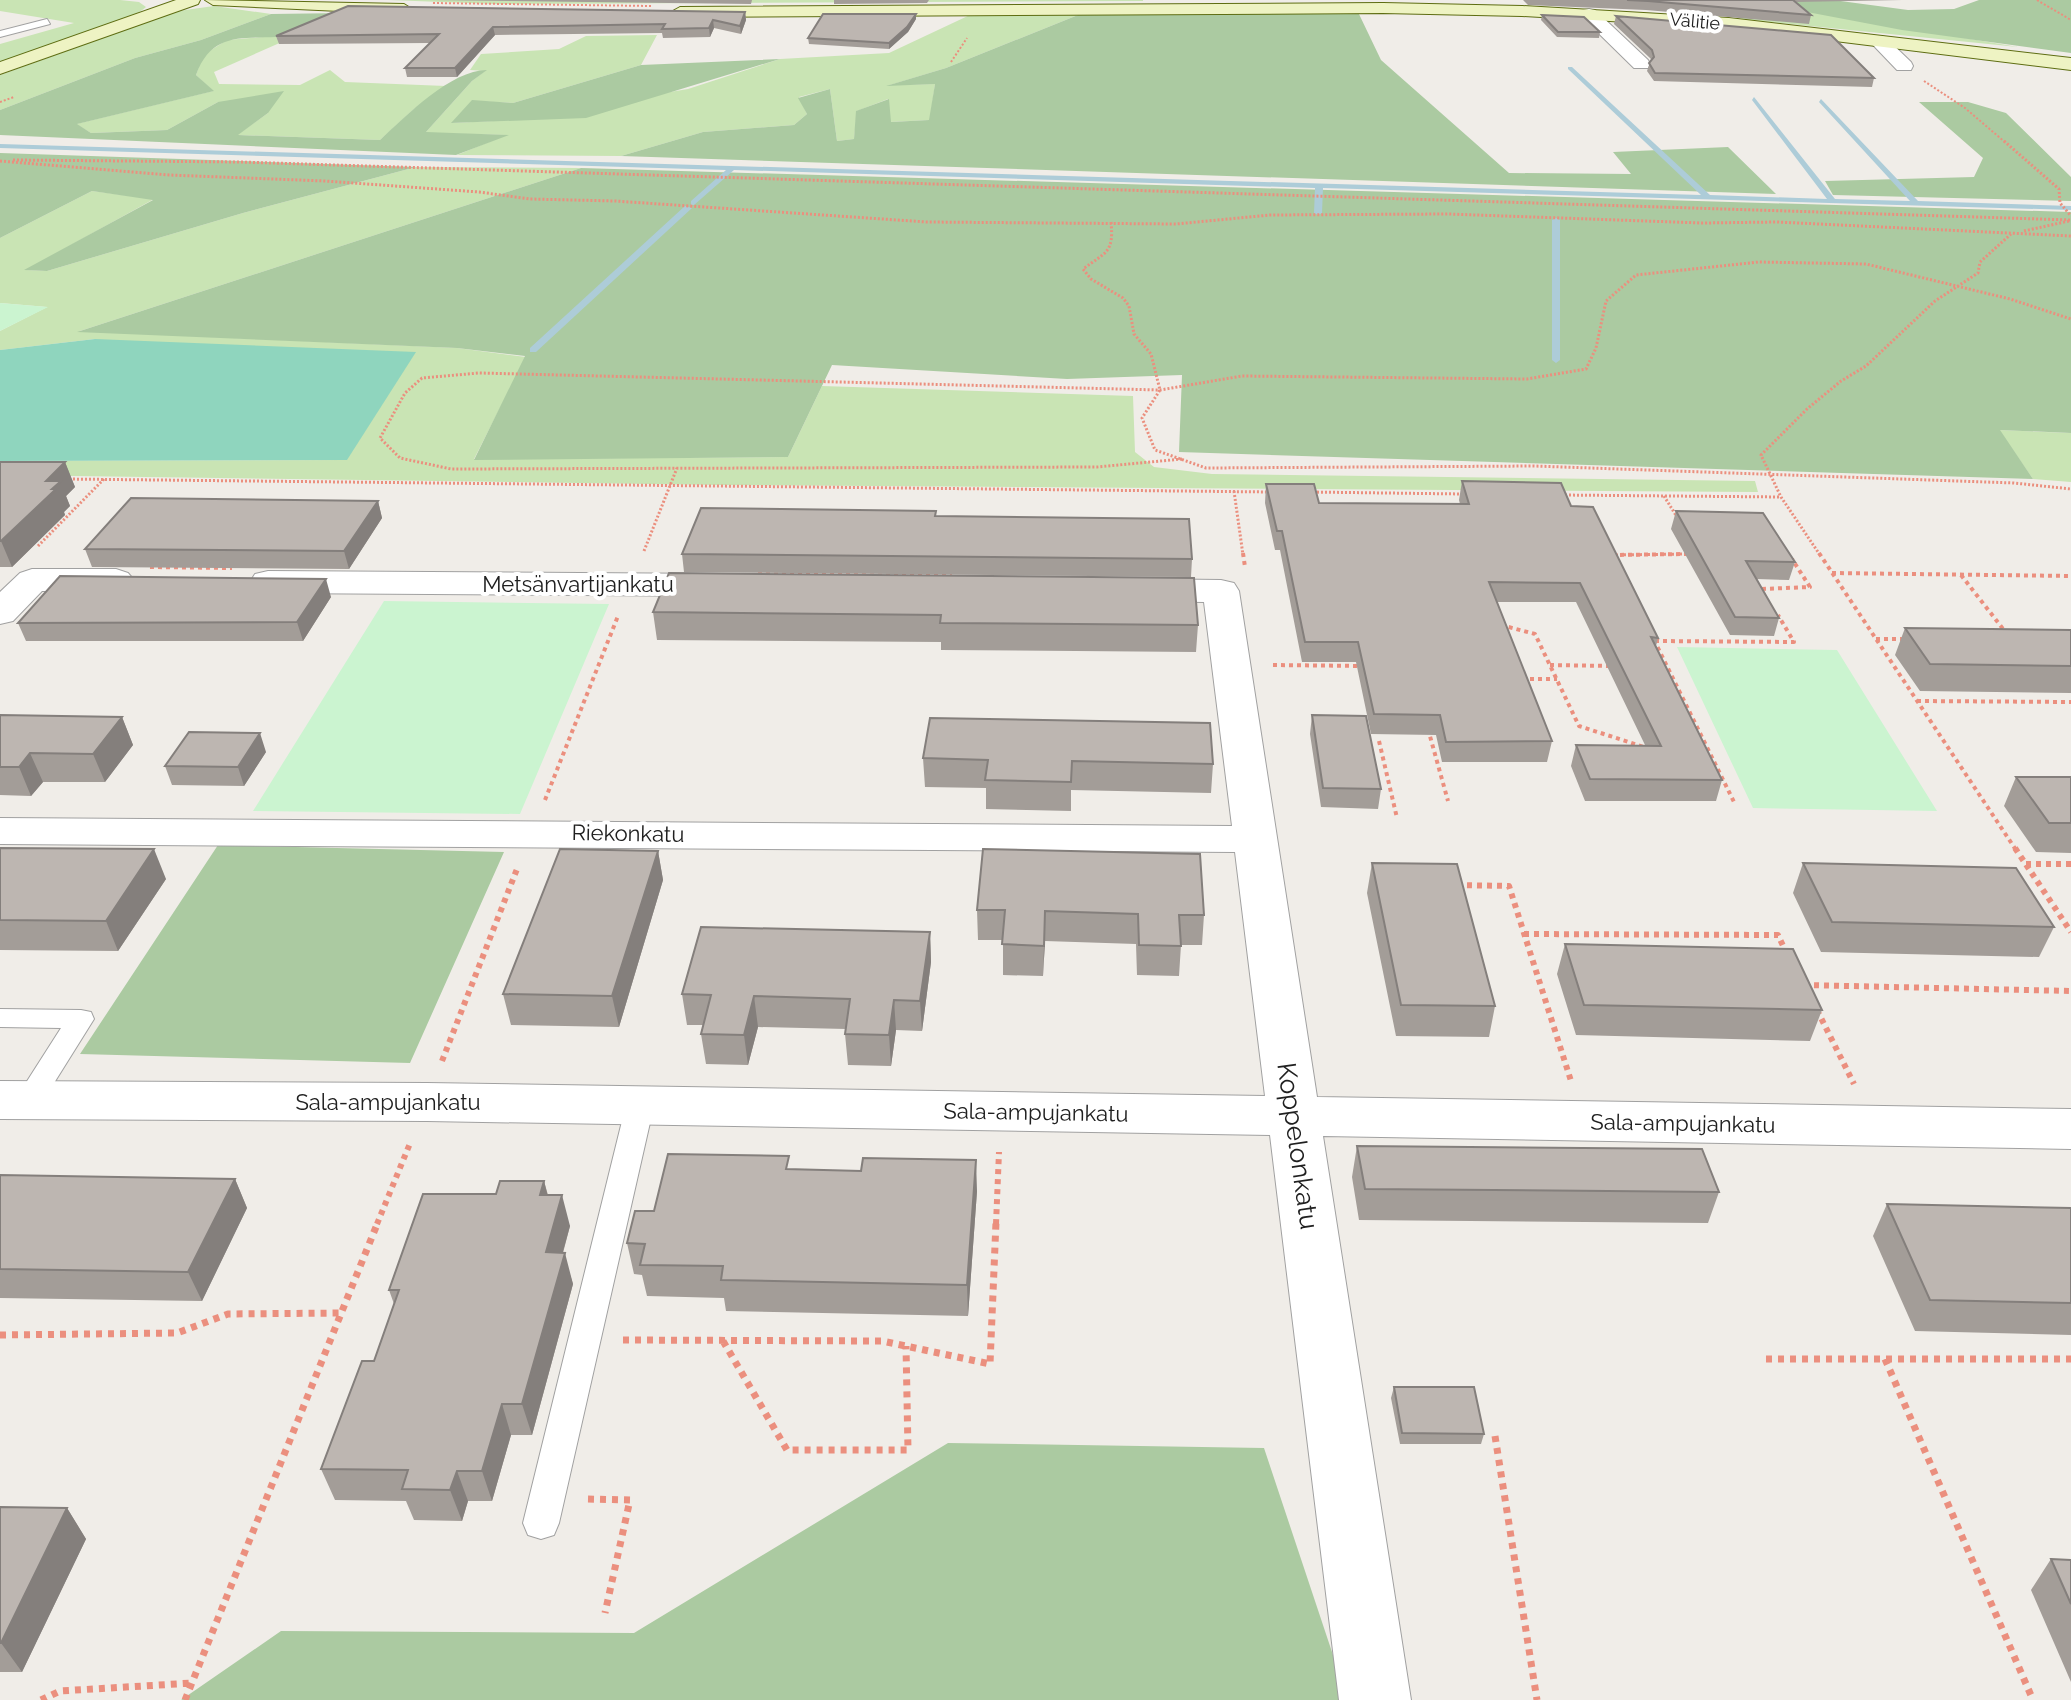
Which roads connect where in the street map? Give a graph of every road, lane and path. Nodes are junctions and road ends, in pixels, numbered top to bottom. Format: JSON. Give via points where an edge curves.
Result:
{"nodes":[{"id":1,"x":192,"y":0,"type":"edge"},
{"id":2,"x":213,"y":0,"type":"edge"},
{"id":3,"x":2037,"y":0,"type":"edge"},
{"id":4,"x":1686,"y":1,"type":"edge"},
{"id":5,"x":1157,"y":4,"type":"edge"},
{"id":6,"x":416,"y":9,"type":"edge"},
{"id":7,"x":666,"y":12,"type":"edge"},
{"id":8,"x":1589,"y":14,"type":"junction"},
{"id":9,"x":16,"y":17,"type":"dead end"},
{"id":10,"x":1675,"y":18,"type":"junction"},
{"id":11,"x":2071,"y":20,"type":"edge"},
{"id":12,"x":0,"y":34,"type":"edge"},
{"id":13,"x":1879,"y":41,"type":"junction"},
{"id":14,"x":1641,"y":64,"type":"dead end"},
{"id":15,"x":2071,"y":64,"type":"edge"},
{"id":16,"x":1904,"y":66,"type":"joint"},
{"id":17,"x":0,"y":68,"type":"edge"},
{"id":18,"x":0,"y":161,"type":"edge"},
{"id":19,"x":2071,"y":217,"type":"edge"},
{"id":20,"x":1111,"y":222,"type":"junction"},
{"id":21,"x":2011,"y":234,"type":"junction"},
{"id":22,"x":2071,"y":236,"type":"edge"},
{"id":23,"x":1959,"y":287,"type":"junction"},
{"id":24,"x":2071,"y":319,"type":"edge"},
{"id":25,"x":1160,"y":390,"type":"junction"},
{"id":26,"x":1182,"y":459,"type":"junction"},
{"id":27,"x":677,"y":468,"type":"junction"},
{"id":28,"x":1767,"y":473,"type":"junction"},
{"id":29,"x":60,"y":479,"type":"edge"},
{"id":30,"x":105,"y":479,"type":"junction"},
{"id":31,"x":671,"y":485,"type":"junction"},
{"id":32,"x":2071,"y":489,"type":"edge"},
{"id":33,"x":1234,"y":491,"type":"junction"},
{"id":34,"x":1279,"y":492,"type":"edge"},
{"id":35,"x":1309,"y":492,"type":"edge"},
{"id":36,"x":1323,"y":492,"type":"junction"},
{"id":37,"x":1463,"y":494,"type":"edge"},
{"id":38,"x":1556,"y":495,"type":"edge"},
{"id":39,"x":1664,"y":496,"type":"junction"},
{"id":40,"x":1781,"y":497,"type":"junction"},
{"id":41,"x":1327,"y":504,"type":"edge"},
{"id":42,"x":1678,"y":519,"type":"edge"},
{"id":43,"x":1788,"y":553,"type":"edge"},
{"id":44,"x":1699,"y":554,"type":"edge"},
{"id":45,"x":1616,"y":563,"type":"edge"},
{"id":46,"x":30,"y":568,"type":"junction"},
{"id":47,"x":1832,"y":573,"type":"junction"},
{"id":48,"x":144,"y":574,"type":"joint"},
{"id":49,"x":239,"y":575,"type":"joint"},
{"id":50,"x":1960,"y":575,"type":"junction"},
{"id":51,"x":965,"y":576,"type":"edge"},
{"id":52,"x":2071,"y":576,"type":"edge"},
{"id":53,"x":752,"y":580,"type":"joint"},
{"id":54,"x":1234,"y":585,"type":"junction"},
{"id":55,"x":1109,"y":590,"type":"edge"},
{"id":56,"x":1767,"y":598,"type":"edge"},
{"id":57,"x":1774,"y":609,"type":"edge"},
{"id":58,"x":0,"y":613,"type":"edge"},
{"id":59,"x":1490,"y":622,"type":"edge"},
{"id":60,"x":1648,"y":627,"type":"edge"},
{"id":61,"x":1875,"y":639,"type":"junction"},
{"id":62,"x":1921,"y":640,"type":"edge"},
{"id":63,"x":1655,"y":641,"type":"junction"},
{"id":64,"x":1997,"y":641,"type":"edge"},
{"id":65,"x":1260,"y":665,"type":"dead end"},
{"id":66,"x":1550,"y":665,"type":"junction"},
{"id":67,"x":1364,"y":666,"type":"edge"},
{"id":68,"x":1623,"y":666,"type":"edge"},
{"id":69,"x":1652,"y":666,"type":"edge"},
{"id":70,"x":1667,"y":667,"type":"junction"},
{"id":71,"x":1510,"y":679,"type":"edge"},
{"id":72,"x":1557,"y":679,"type":"junction"},
{"id":73,"x":1917,"y":701,"type":"junction"},
{"id":74,"x":2071,"y":702,"type":"edge"},
{"id":75,"x":1426,"y":720,"type":"edge"},
{"id":76,"x":1379,"y":741,"type":"dead end"},
{"id":77,"x":1655,"y":750,"type":"edge"},
{"id":78,"x":1701,"y":763,"type":"edge"},
{"id":79,"x":1716,"y":767,"type":"junction"},
{"id":80,"x":1448,"y":801,"type":"dead end"},
{"id":81,"x":1735,"y":804,"type":"dead end"},
{"id":82,"x":1397,"y":818,"type":"dead end"},
{"id":83,"x":0,"y":831,"type":"edge"},
{"id":84,"x":1256,"y":839,"type":"junction"},
{"id":85,"x":2026,"y":864,"type":"junction"},
{"id":86,"x":2071,"y":864,"type":"edge"},
{"id":87,"x":1451,"y":885,"type":"edge"},
{"id":88,"x":2071,"y":932,"type":"edge"},
{"id":89,"x":1524,"y":934,"type":"junction"},
{"id":90,"x":1791,"y":960,"type":"edge"},
{"id":91,"x":1797,"y":973,"type":"edge"},
{"id":92,"x":1804,"y":985,"type":"junction"},
{"id":93,"x":2071,"y":991,"type":"edge"},
{"id":94,"x":0,"y":1018,"type":"edge"},
{"id":95,"x":1575,"y":1094,"type":"dead end"},
{"id":96,"x":1862,"y":1099,"type":"dead end"},
{"id":97,"x":15,"y":1100,"type":"edge"},
{"id":98,"x":640,"y":1105,"type":"junction"},
{"id":99,"x":1293,"y":1116,"type":"junction"},
{"id":100,"x":2071,"y":1129,"type":"edge"},
{"id":101,"x":1000,"y":1143,"type":"dead end"},
{"id":102,"x":341,"y":1313,"type":"dead end"},
{"id":103,"x":0,"y":1335,"type":"edge"},
{"id":104,"x":585,"y":1340,"type":"junction"},
{"id":105,"x":723,"y":1341,"type":"junction"},
{"id":106,"x":906,"y":1346,"type":"junction"},
{"id":107,"x":1766,"y":1359,"type":"dead end"},
{"id":108,"x":1885,"y":1359,"type":"junction"},
{"id":109,"x":2071,"y":1359,"type":"edge"},
{"id":110,"x":1495,"y":1436,"type":"dead end"},
{"id":111,"x":544,"y":1511,"type":"joint"},
{"id":112,"x":605,"y":1613,"type":"dead end"},
{"id":113,"x":193,"y":1683,"type":"dead end"},
{"id":114,"x":41,"y":1700,"type":"edge"},
{"id":115,"x":1375,"y":1700,"type":"edge"},
{"id":116,"x":1537,"y":1700,"type":"edge"},
{"id":117,"x":2033,"y":1700,"type":"edge"}],
"edges":[{"from":1,"to":17,"type":"main road"},
{"from":2,"to":6,"type":"main road"},
{"from":3,"to":11,"type":"path"},
{"from":4,"to":10,"type":"main road"},
{"from":5,"to":7,"type":"main road","name":"Välitie"},
{"from":5,"to":8,"type":"main road","name":"Välitie"},
{"from":8,"to":10,"type":"main road","name":"Välitie"},
{"from":8,"to":14,"type":"street"},
{"from":9,"to":12,"type":"lane","via":[[47,22]]},
{"from":10,"to":13,"type":"main road","name":"Välitie"},
{"from":13,"to":15,"type":"main road","name":"Välitie"},
{"from":13,"to":16,"type":"street"},
{"from":16,"to":19,"type":"path","via":[[1949,95],[2059,189],[2060,203]]},
{"from":18,"to":19,"type":"path","via":[[209,161]]},
{"from":18,"to":20,"type":"path","via":[[927,222]]},
{"from":19,"to":21,"type":"path","via":[[2057,226]]},
{"from":20,"to":21,"type":"path","via":[[1448,214]]},
{"from":20,"to":25,"type":"path","via":[[1113,242],[1083,269],[1089,279],[1119,293],[1134,314],[1134,334],[1151,354]]},
{"from":21,"to":22,"type":"path"},
{"from":21,"to":23,"type":"path"},
{"from":23,"to":24,"type":"path"},
{"from":23,"to":25,"type":"path","via":[[1866,264],[1759,262],[1636,275],[1606,301],[1586,369],[1527,379],[1242,376]]},
{"from":23,"to":28,"type":"path","via":[[1935,301],[1866,366],[1807,409],[1761,455]]},
{"from":25,"to":26,"type":"path","via":[[1142,418],[1155,450]]},
{"from":25,"to":27,"type":"path","via":[[479,373],[422,378],[405,393],[380,438],[400,458],[451,469]]},
{"from":26,"to":27,"type":"path","via":[[1097,467]]},
{"from":26,"to":28,"type":"path","via":[[1206,468],[1534,466]]},
{"from":27,"to":31,"type":"path"},
{"from":28,"to":32,"type":"path"},
{"from":28,"to":40,"type":"path"},
{"from":29,"to":30,"type":"path"},
{"from":30,"to":31,"type":"path"},
{"from":30,"to":46,"type":"path"},
{"from":31,"to":33,"type":"path"},
{"from":33,"to":34,"type":"path"},
{"from":33,"to":54,"type":"path"},
{"from":35,"to":36,"type":"path"},
{"from":36,"to":37,"type":"path"},
{"from":36,"to":41,"type":"path"},
{"from":38,"to":39,"type":"path"},
{"from":39,"to":40,"type":"path"},
{"from":39,"to":42,"type":"path"},
{"from":40,"to":47,"type":"path"},
{"from":43,"to":56,"type":"path","via":[[1810,587],[1761,587]]},
{"from":44,"to":45,"type":"path","via":[[1611,554]]},
{"from":46,"to":48,"type":"street"},
{"from":46,"to":58,"type":"street"},
{"from":47,"to":50,"type":"path"},
{"from":47,"to":61,"type":"path"},
{"from":48,"to":49,"type":"path"},
{"from":49,"to":53,"type":"street","name":"Metsänvartijankatu"},
{"from":50,"to":52,"type":"path"},
{"from":50,"to":64,"type":"path","via":[[2012,641]]},
{"from":51,"to":53,"type":"path"},
{"from":54,"to":55,"type":"street"},
{"from":54,"to":84,"type":"street","name":"Koppelonkatu"},
{"from":57,"to":63,"type":"path","via":[[1794,642]]},
{"from":59,"to":66,"type":"path","via":[[1535,634]]},
{"from":60,"to":63,"type":"path"},
{"from":61,"to":62,"type":"path"},
{"from":61,"to":73,"type":"path"},
{"from":63,"to":70,"type":"path"},
{"from":65,"to":67,"type":"path"},
{"from":66,"to":68,"type":"path"},
{"from":66,"to":72,"type":"path"},
{"from":69,"to":70,"type":"path"},
{"from":70,"to":79,"type":"path"},
{"from":71,"to":72,"type":"path"},
{"from":72,"to":77,"type":"path","via":[[1579,726]]},
{"from":73,"to":74,"type":"path"},
{"from":73,"to":85,"type":"path"},
{"from":75,"to":80,"type":"path"},
{"from":76,"to":82,"type":"path"},
{"from":78,"to":79,"type":"path"},
{"from":79,"to":81,"type":"path"},
{"from":83,"to":84,"type":"street","name":"Riekonkatu"},
{"from":84,"to":99,"type":"street","name":"Koppelonkatu"},
{"from":85,"to":86,"type":"path"},
{"from":85,"to":88,"type":"path"},
{"from":87,"to":89,"type":"path","via":[[1509,886]]},
{"from":89,"to":90,"type":"path","via":[[1778,935]]},
{"from":89,"to":95,"type":"path"},
{"from":91,"to":92,"type":"path"},
{"from":92,"to":93,"type":"path"},
{"from":92,"to":96,"type":"path"},
{"from":94,"to":97,"type":"lane","via":[[81,1019]]},
{"from":97,"to":98,"type":"street","name":"Sala-ampujankatu"},
{"from":98,"to":99,"type":"street","name":"Sala-ampujankatu"},
{"from":98,"to":104,"type":"lane"},
{"from":99,"to":100,"type":"street","name":"Sala-ampujankatu"},
{"from":99,"to":115,"type":"street","name":"Koppelonkatu"},
{"from":101,"to":106,"type":"path","via":[[990,1364]]},
{"from":102,"to":103,"type":"path","via":[[228,1314],[177,1333]]},
{"from":104,"to":105,"type":"path"},
{"from":104,"to":111,"type":"lane"},
{"from":105,"to":106,"type":"path","via":[[882,1341]]},
{"from":105,"to":106,"type":"path","via":[[787,1450],[908,1450]]},
{"from":107,"to":108,"type":"path"},
{"from":108,"to":109,"type":"path"},
{"from":108,"to":117,"type":"path"},
{"from":110,"to":116,"type":"path"},
{"from":111,"to":112,"type":"path","via":[[630,1500]]},
{"from":113,"to":114,"type":"path","via":[[60,1691]]}]}
